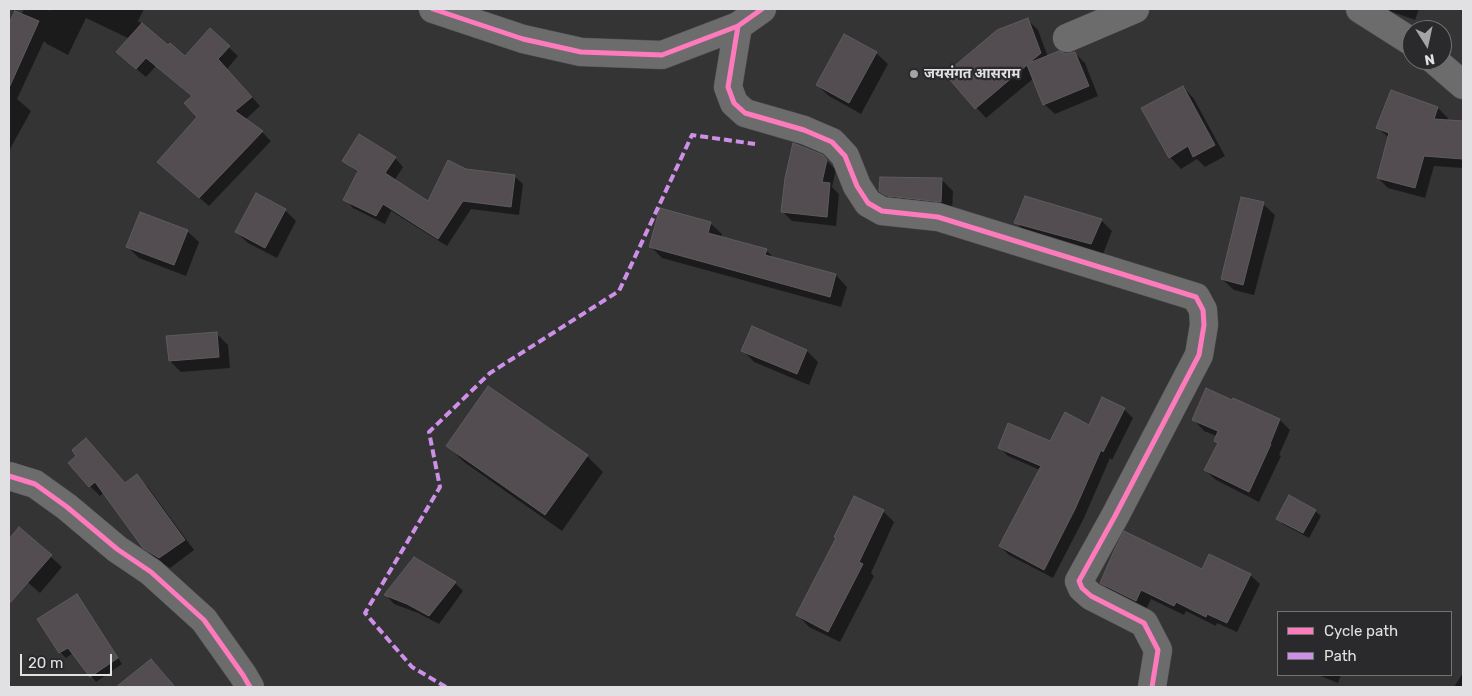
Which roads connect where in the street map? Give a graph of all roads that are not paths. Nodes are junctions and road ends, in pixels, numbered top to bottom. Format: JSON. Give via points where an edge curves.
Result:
{"nodes":[{"id":1,"x":433,"y":9,"type":"edge"},
{"id":2,"x":762,"y":9,"type":"edge"},
{"id":3,"x":1135,"y":9,"type":"edge"},
{"id":4,"x":1360,"y":9,"type":"edge"},
{"id":5,"x":738,"y":26,"type":"junction"},
{"id":6,"x":1402,"y":36,"type":"edge"},
{"id":7,"x":1067,"y":38,"type":"dead end"},
{"id":8,"x":1446,"y":70,"type":"edge"},
{"id":9,"x":1463,"y":85,"type":"edge"},
{"id":10,"x":9,"y":476,"type":"edge"},
{"id":11,"x":250,"y":687,"type":"edge"},
{"id":12,"x":1152,"y":687,"type":"edge"}],
"edges":[{"from":1,"to":5,"type":"street","via":[[523,39],[581,52],[662,55]]},
{"from":2,"to":5,"type":"street"},
{"from":3,"to":7,"type":"street"},
{"from":4,"to":6,"type":"street"},
{"from":5,"to":12,"type":"street","via":[[728,87],[734,103],[745,113],[804,130],[832,142],[845,156],[868,203],[882,210],[938,217],[1196,297],[1204,318],[1199,355],[1079,580],[1091,596],[1144,623],[1158,650]]},
{"from":8,"to":9,"type":"street"},
{"from":10,"to":11,"type":"street","via":[[35,484],[117,550],[151,572],[204,620]]}]}
